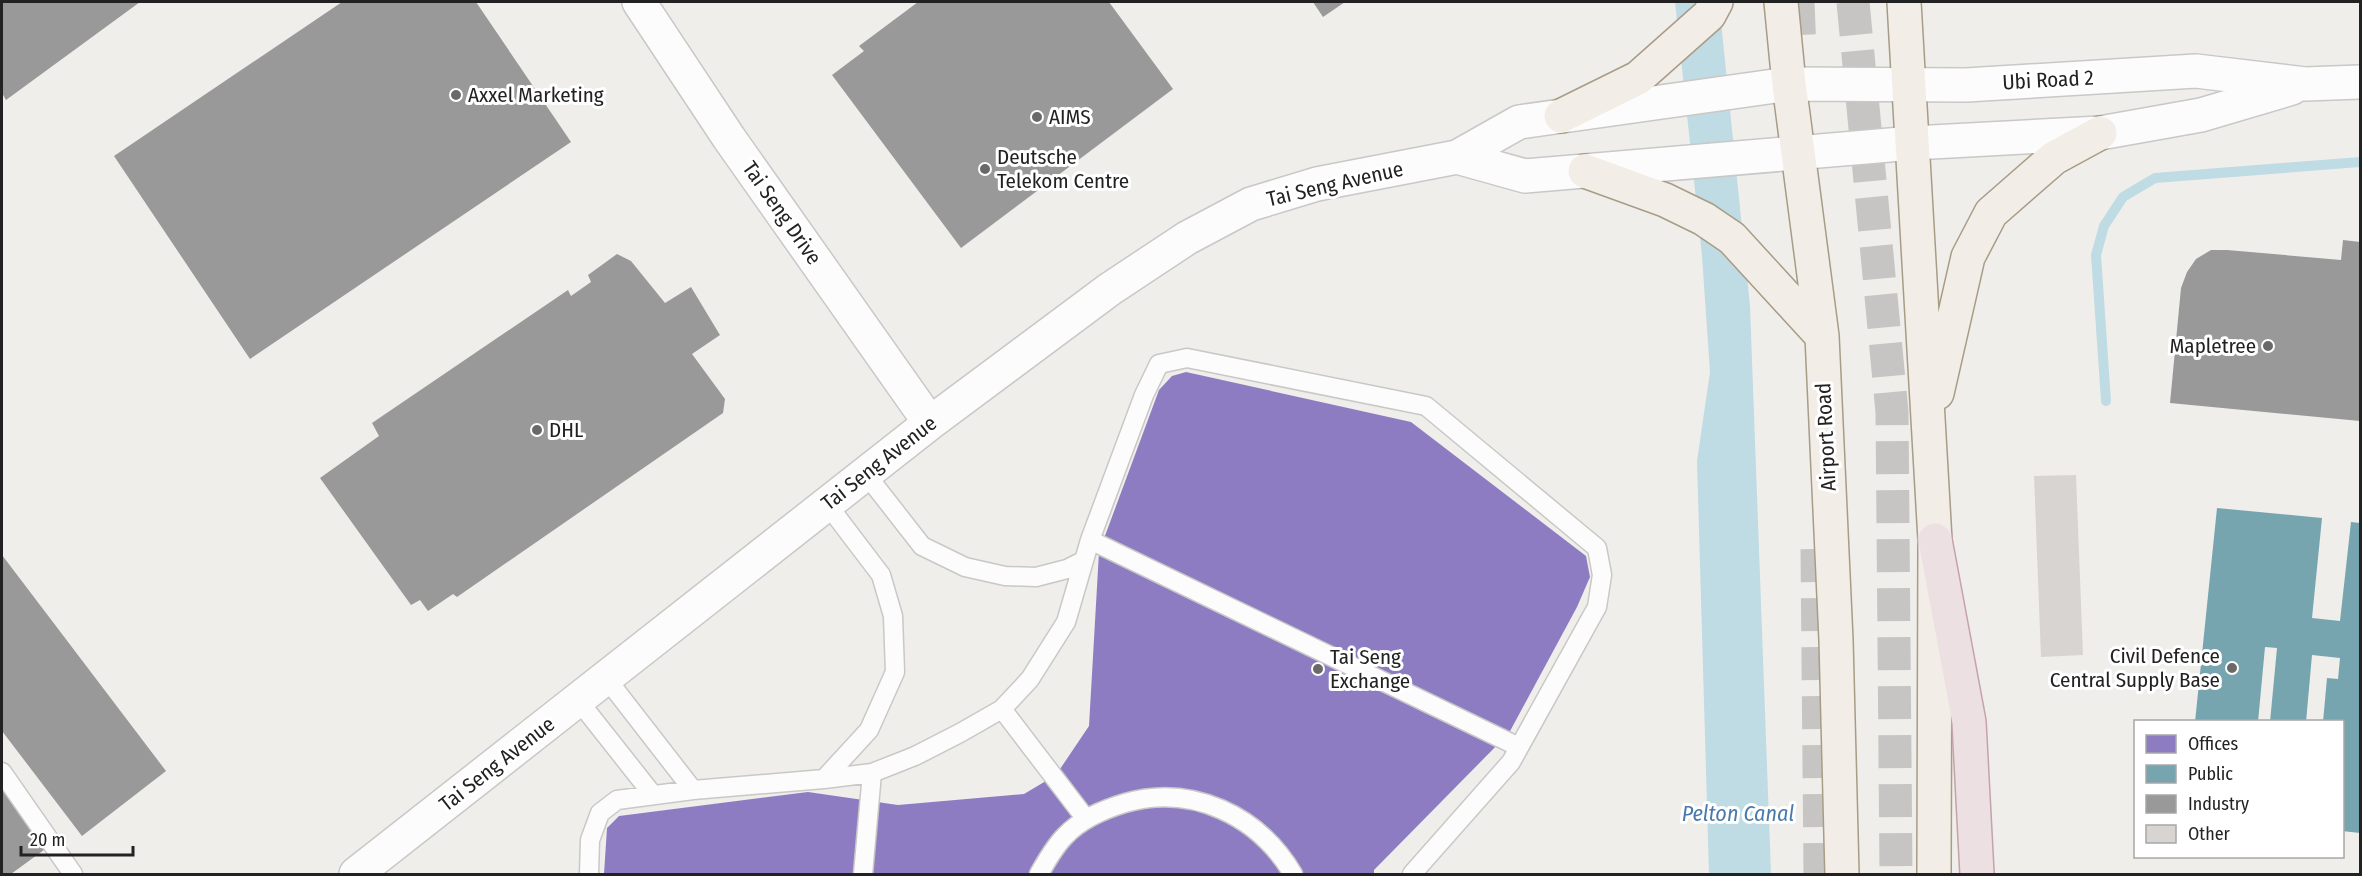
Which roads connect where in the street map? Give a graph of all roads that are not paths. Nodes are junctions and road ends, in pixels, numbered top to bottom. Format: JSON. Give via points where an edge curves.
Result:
{"nodes":[{"id":1,"x":639,"y":2,"type":"edge"},
{"id":2,"x":1716,"y":2,"type":"edge"},
{"id":3,"x":1781,"y":2,"type":"edge"},
{"id":4,"x":1904,"y":2,"type":"edge"},
{"id":5,"x":2361,"y":82,"type":"edge"},
{"id":6,"x":1789,"y":84,"type":"junction"},
{"id":7,"x":2305,"y":84,"type":"junction"},
{"id":8,"x":1909,"y":85,"type":"junction"},
{"id":9,"x":1561,"y":116,"type":"junction"},
{"id":10,"x":2100,"y":133,"type":"junction"},
{"id":11,"x":1913,"y":143,"type":"junction"},
{"id":12,"x":1798,"y":152,"type":"junction"},
{"id":13,"x":1457,"y":157,"type":"junction"},
{"id":14,"x":1585,"y":171,"type":"junction"},
{"id":15,"x":1822,"y":336,"type":"junction"},
{"id":16,"x":930,"y":423,"type":"junction"},
{"id":17,"x":1929,"y":428,"type":"junction"},
{"id":18,"x":865,"y":474,"type":"junction"},
{"id":19,"x":827,"y":504,"type":"junction"},
{"id":20,"x":1090,"y":540,"type":"junction"},
{"id":21,"x":1935,"y":540,"type":"junction"},
{"id":22,"x":1083,"y":561,"type":"junction"},
{"id":23,"x":606,"y":678,"type":"junction"},
{"id":24,"x":578,"y":700,"type":"junction"},
{"id":25,"x":1002,"y":709,"type":"junction"},
{"id":26,"x":1519,"y":747,"type":"junction"},
{"id":27,"x":2,"y":772,"type":"edge"},
{"id":28,"x":872,"y":773,"type":"junction"},
{"id":29,"x":824,"y":779,"type":"junction"},
{"id":30,"x":693,"y":790,"type":"junction"},
{"id":31,"x":653,"y":795,"type":"junction"},
{"id":32,"x":1086,"y":819,"type":"junction"},
{"id":33,"x":73,"y":874,"type":"edge"},
{"id":34,"x":356,"y":874,"type":"edge"},
{"id":35,"x":589,"y":874,"type":"edge"},
{"id":36,"x":863,"y":874,"type":"edge"},
{"id":37,"x":1039,"y":874,"type":"edge"},
{"id":38,"x":1293,"y":874,"type":"edge"},
{"id":39,"x":1412,"y":874,"type":"edge"},
{"id":40,"x":1842,"y":874,"type":"edge"},
{"id":41,"x":1934,"y":874,"type":"edge"},
{"id":42,"x":1977,"y":874,"type":"edge"}],
"edges":[{"from":1,"to":16,"type":"street","name":"Tai Seng Drive","via":[[729,138]]},
{"from":2,"to":9,"type":"main road","via":[[1709,15],[1638,78]]},
{"from":3,"to":6,"type":"main road","name":"Airport Road"},
{"from":4,"to":8,"type":"main road"},
{"from":5,"to":7,"type":"street","name":"Ubi Road 2"},
{"from":6,"to":8,"type":"street","name":"Ubi Road 2"},
{"from":6,"to":9,"type":"street","name":"Tai Seng Avenue"},
{"from":6,"to":12,"type":"main road","name":"Airport Road"},
{"from":7,"to":8,"type":"street","name":"Ubi Road 2","via":[[2196,71]]},
{"from":7,"to":10,"type":"street","name":"Ubi Road 2","via":[[2201,115]]},
{"from":8,"to":11,"type":"main road"},
{"from":9,"to":13,"type":"street","name":"Tai Seng Avenue","via":[[1519,122]]},
{"from":10,"to":11,"type":"street","name":"Ubi Road 2"},
{"from":10,"to":17,"type":"main road","via":[[2054,158],[1991,213],[1968,257]]},
{"from":11,"to":12,"type":"street","name":"Ubi Road 2"},
{"from":11,"to":17,"type":"main road"},
{"from":12,"to":14,"type":"street","name":"Tai Seng Avenue"},
{"from":12,"to":15,"type":"main road","name":"Airport Road"},
{"from":13,"to":14,"type":"street","name":"Tai Seng Avenue","via":[[1525,176]]},
{"from":13,"to":16,"type":"street","name":"Tai Seng Avenue","via":[[1317,184],[1251,204],[1187,238],[1110,289]]},
{"from":14,"to":15,"type":"main road","via":[[1665,200],[1732,238]]},
{"from":15,"to":40,"type":"main road","name":"Airport Road"},
{"from":16,"to":18,"type":"street","name":"Tai Seng Avenue"},
{"from":17,"to":21,"type":"main road"},
{"from":18,"to":19,"type":"street","name":"Tai Seng Avenue"},
{"from":18,"to":22,"type":"lane","via":[[922,546],[965,567],[1005,576],[1036,577]]},
{"from":19,"to":23,"type":"street","name":"Tai Seng Avenue"},
{"from":19,"to":29,"type":"lane","via":[[881,575],[893,616],[895,672],[869,730]]},
{"from":20,"to":22,"type":"lane"},
{"from":20,"to":26,"type":"lane"},
{"from":20,"to":26,"type":"lane","via":[[1159,364],[1187,358],[1426,406],[1597,548],[1602,575],[1598,607]]},
{"from":21,"to":41,"type":"main road"},
{"from":21,"to":42,"type":"highway","via":[[1969,722]]},
{"from":22,"to":25,"type":"lane","via":[[1066,622],[1030,679]]},
{"from":23,"to":24,"type":"street","name":"Tai Seng Avenue"},
{"from":23,"to":30,"type":"lane"},
{"from":24,"to":31,"type":"lane"},
{"from":24,"to":34,"type":"street","name":"Tai Seng Avenue"},
{"from":25,"to":28,"type":"lane","via":[[915,756]]},
{"from":25,"to":32,"type":"lane"},
{"from":26,"to":39,"type":"lane","via":[[1512,762]]},
{"from":27,"to":33,"type":"lane"},
{"from":28,"to":29,"type":"lane"},
{"from":28,"to":36,"type":"lane"},
{"from":29,"to":30,"type":"lane"},
{"from":30,"to":31,"type":"lane"},
{"from":31,"to":35,"type":"lane","via":[[616,800],[600,813],[590,840]]},
{"from":32,"to":37,"type":"lane","via":[[1064,836]]},
{"from":32,"to":38,"type":"lane","via":[[1107,808],[1140,799],[1176,797],[1210,803],[1242,818],[1269,840]]}]}
